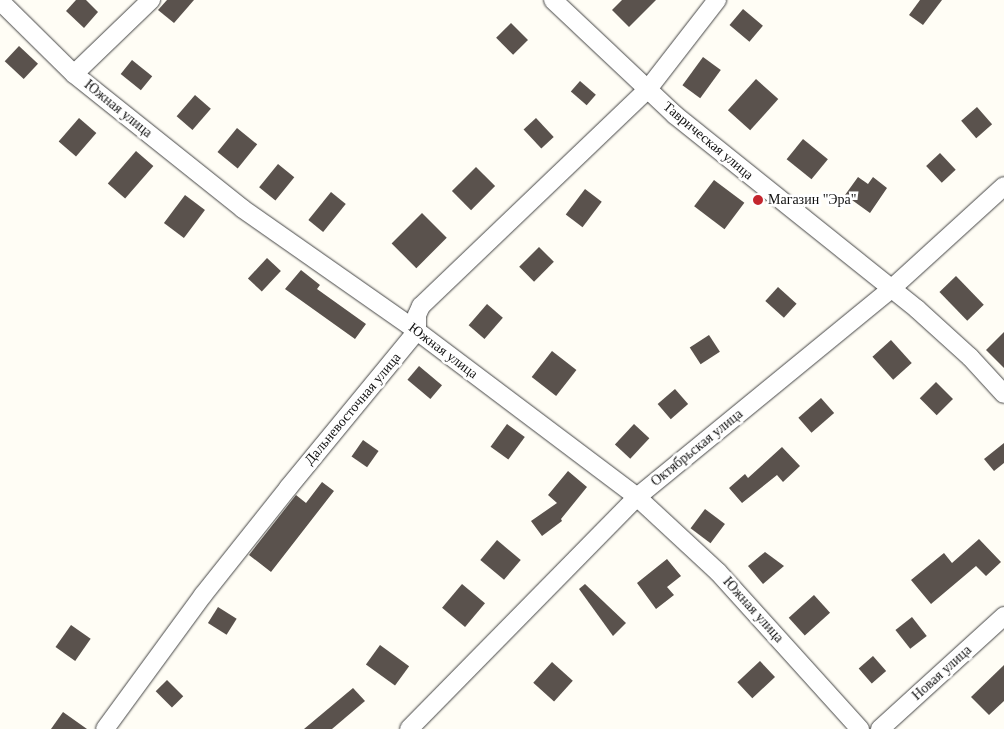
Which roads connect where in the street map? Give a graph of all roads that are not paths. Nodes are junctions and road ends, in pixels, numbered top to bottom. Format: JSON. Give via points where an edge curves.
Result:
{"nodes":[{"id":1,"x":151,"y":0,"type":"edge"},
{"id":2,"x":554,"y":0,"type":"edge"},
{"id":3,"x":717,"y":0,"type":"edge"},
{"id":4,"x":0,"y":1,"type":"edge"},
{"id":5,"x":74,"y":74,"type":"junction"},
{"id":6,"x":648,"y":89,"type":"junction"},
{"id":7,"x":1004,"y":186,"type":"edge"},
{"id":8,"x":891,"y":289,"type":"junction"},
{"id":9,"x":417,"y":331,"type":"junction"},
{"id":10,"x":1004,"y":394,"type":"edge"},
{"id":11,"x":637,"y":497,"type":"junction"},
{"id":12,"x":1004,"y":616,"type":"edge"},
{"id":13,"x":105,"y":729,"type":"edge"},
{"id":14,"x":409,"y":729,"type":"edge"},
{"id":15,"x":860,"y":729,"type":"edge"},
{"id":16,"x":880,"y":729,"type":"edge"}],
"edges":[{"from":1,"to":5,"type":"street"},
{"from":2,"to":6,"type":"street","name":"Таврическая улица"},
{"from":3,"to":6,"type":"street","name":"Дальневосточная улица"},
{"from":4,"to":5,"type":"street","name":"Южная улица"},
{"from":5,"to":9,"type":"street","name":"Южная улица","via":[[243,209]]},
{"from":6,"to":8,"type":"street","name":"Таврическая улица","via":[[675,115]]},
{"from":6,"to":9,"type":"street","name":"Дальневосточная улица","via":[[430,296],[416,315]]},
{"from":7,"to":8,"type":"street","name":"Октябрьская улица"},
{"from":8,"to":10,"type":"street","name":"Таврическая улица","via":[[944,332]]},
{"from":8,"to":11,"type":"street","name":"Октябрьская улица"},
{"from":9,"to":11,"type":"street","name":"Южная улица"},
{"from":9,"to":13,"type":"street","name":"Дальневосточная улица","via":[[221,572]]},
{"from":11,"to":14,"type":"street","name":"Октябрьская улица"},
{"from":11,"to":15,"type":"street","name":"Южная улица","via":[[718,572]]},
{"from":12,"to":16,"type":"street","name":"Новая улица"}]}
